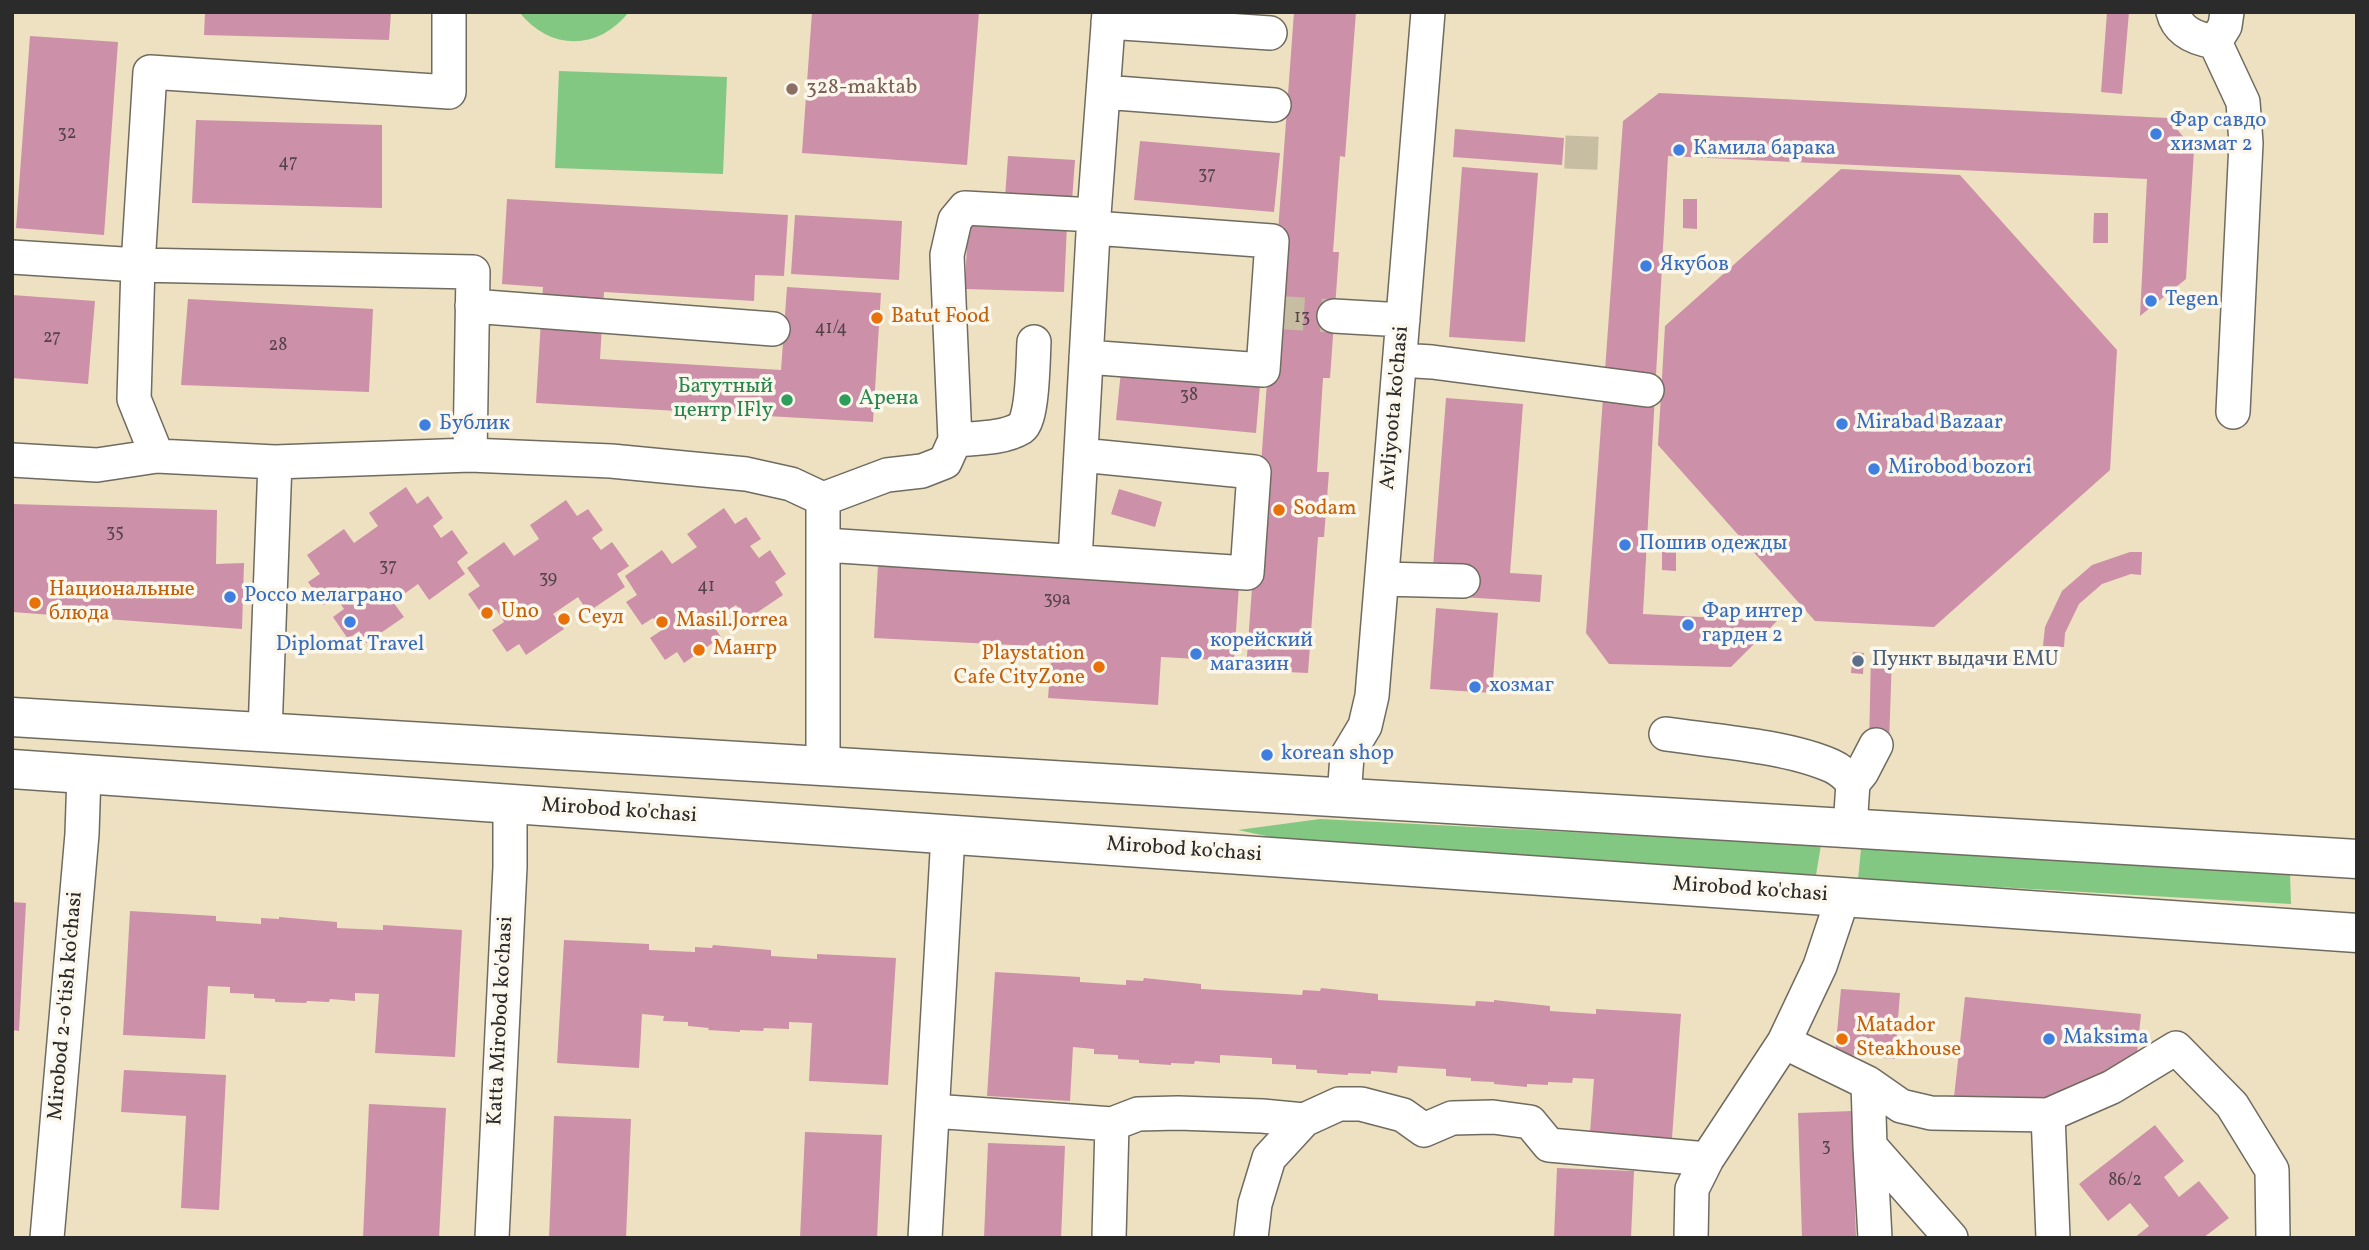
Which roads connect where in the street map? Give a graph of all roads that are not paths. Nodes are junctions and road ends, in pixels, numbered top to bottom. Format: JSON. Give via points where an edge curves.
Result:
{"nodes":[{"id":1,"x":449,"y":12,"type":"edge"},
{"id":2,"x":1428,"y":12,"type":"edge"},
{"id":3,"x":2173,"y":12,"type":"edge"},
{"id":4,"x":1109,"y":17,"type":"edge"},
{"id":5,"x":2221,"y":27,"type":"edge"},
{"id":6,"x":1270,"y":33,"type":"dead end"},
{"id":7,"x":1102,"y":92,"type":"junction"},
{"id":8,"x":1274,"y":105,"type":"dead end"},
{"id":9,"x":1094,"y":222,"type":"junction"},
{"id":10,"x":12,"y":257,"type":"edge"},
{"id":11,"x":138,"y":265,"type":"junction"},
{"id":12,"x":472,"y":306,"type":"junction"},
{"id":13,"x":1334,"y":316,"type":"tunnel mouth"},
{"id":14,"x":1403,"y":320,"type":"junction"},
{"id":15,"x":773,"y":329,"type":"dead end"},
{"id":16,"x":1034,"y":342,"type":"dead end"},
{"id":17,"x":1086,"y":357,"type":"junction"},
{"id":18,"x":1400,"y":360,"type":"junction"},
{"id":19,"x":1647,"y":390,"type":"dead end"},
{"id":20,"x":2233,"y":412,"type":"dead end"},
{"id":21,"x":955,"y":440,"type":"junction"},
{"id":22,"x":470,"y":455,"type":"junction"},
{"id":23,"x":157,"y":456,"type":"junction"},
{"id":24,"x":1081,"y":456,"type":"junction"},
{"id":25,"x":12,"y":460,"type":"edge"},
{"id":26,"x":275,"y":461,"type":"junction"},
{"id":27,"x":823,"y":499,"type":"junction"},
{"id":28,"x":825,"y":545,"type":"junction"},
{"id":29,"x":1075,"y":561,"type":"junction"},
{"id":30,"x":1382,"y":579,"type":"junction"},
{"id":31,"x":1463,"y":581,"type":"dead end"},
{"id":32,"x":12,"y":717,"type":"edge"},
{"id":33,"x":265,"y":732,"type":"junction"},
{"id":34,"x":1666,"y":734,"type":"dead end"},
{"id":35,"x":1876,"y":745,"type":"dead end"},
{"id":36,"x":823,"y":766,"type":"junction"},
{"id":37,"x":12,"y":769,"type":"edge"},
{"id":38,"x":84,"y":774,"type":"junction"},
{"id":39,"x":1047,"y":779,"type":"junction"},
{"id":40,"x":1853,"y":783,"type":"junction"},
{"id":41,"x":1344,"y":797,"type":"junction"},
{"id":42,"x":510,"y":804,"type":"junction"},
{"id":43,"x":1850,"y":828,"type":"junction"},
{"id":44,"x":948,"y":835,"type":"junction"},
{"id":45,"x":1041,"y":841,"type":"junction"},
{"id":46,"x":2357,"y":859,"type":"edge"},
{"id":47,"x":1843,"y":897,"type":"junction"},
{"id":48,"x":2357,"y":933,"type":"edge"},
{"id":49,"x":1784,"y":1042,"type":"junction"},
{"id":50,"x":1868,"y":1083,"type":"junction"},
{"id":51,"x":933,"y":1111,"type":"junction"},
{"id":52,"x":2048,"y":1115,"type":"junction"},
{"id":53,"x":1304,"y":1121,"type":"junction"},
{"id":54,"x":1112,"y":1124,"type":"junction"},
{"id":55,"x":1870,"y":1146,"type":"junction"},
{"id":56,"x":1707,"y":1159,"type":"junction"},
{"id":57,"x":47,"y":1238,"type":"edge"},
{"id":58,"x":492,"y":1238,"type":"edge"},
{"id":59,"x":925,"y":1238,"type":"edge"},
{"id":60,"x":1109,"y":1238,"type":"edge"},
{"id":61,"x":1251,"y":1238,"type":"edge"},
{"id":62,"x":1691,"y":1238,"type":"edge"},
{"id":63,"x":1875,"y":1238,"type":"edge"},
{"id":64,"x":1951,"y":1238,"type":"edge"},
{"id":65,"x":2053,"y":1238,"type":"edge"},
{"id":66,"x":2273,"y":1238,"type":"edge"}],
"edges":[{"from":1,"to":11,"type":"street","via":[[449,92],[150,72]]},
{"from":2,"to":14,"type":"street","name":"Avliyoota ko'chasi"},
{"from":3,"to":5,"type":"street","via":[[2183,31],[2205,41]]},
{"from":4,"to":6,"type":"street"},
{"from":4,"to":7,"type":"street"},
{"from":5,"to":20,"type":"street","via":[[2243,102],[2246,143]]},
{"from":7,"to":8,"type":"street"},
{"from":7,"to":9,"type":"street"},
{"from":9,"to":17,"type":"street"},
{"from":9,"to":17,"type":"street","via":[[1272,241],[1269,312],[1263,370]]},
{"from":9,"to":21,"type":"street","via":[[965,208],[955,220],[947,255]]},
{"from":10,"to":11,"type":"street"},
{"from":11,"to":12,"type":"street","via":[[473,272]]},
{"from":11,"to":23,"type":"street","via":[[134,399]]},
{"from":12,"to":15,"type":"street"},
{"from":12,"to":22,"type":"street"},
{"from":13,"to":14,"type":"street"},
{"from":14,"to":18,"type":"street","name":"Avliyoota ko'chasi"},
{"from":16,"to":21,"type":"street","via":[[1028,420],[1023,427]]},
{"from":17,"to":24,"type":"street"},
{"from":18,"to":19,"type":"street"},
{"from":18,"to":30,"type":"street","name":"Avliyoota ko'chasi"},
{"from":21,"to":27,"type":"street","via":[[945,462],[922,471],[887,475]]},
{"from":22,"to":26,"type":"street"},
{"from":22,"to":27,"type":"street","via":[[611,461],[746,474],[791,484]]},
{"from":23,"to":25,"type":"street","via":[[97,465]]},
{"from":23,"to":26,"type":"street"},
{"from":24,"to":29,"type":"street"},
{"from":24,"to":29,"type":"street","via":[[1254,472],[1247,573]]},
{"from":26,"to":33,"type":"street"},
{"from":27,"to":28,"type":"street"},
{"from":28,"to":29,"type":"street"},
{"from":28,"to":36,"type":"street"},
{"from":30,"to":31,"type":"street"},
{"from":30,"to":41,"type":"street","name":"Avliyoota ko'chasi","via":[[1372,696],[1365,726],[1347,756]]},
{"from":32,"to":33,"type":"main road"},
{"from":33,"to":36,"type":"main road"},
{"from":34,"to":40,"type":"street","via":[[1795,755],[1832,766]]},
{"from":35,"to":40,"type":"street"},
{"from":36,"to":39,"type":"main road"},
{"from":37,"to":38,"type":"main road","name":"Mirobod ko'chasi"},
{"from":38,"to":42,"type":"main road","name":"Mirobod ko'chasi"},
{"from":38,"to":57,"type":"street","name":"Mirobod 2-o'tish ko'chasi"},
{"from":39,"to":41,"type":"main road"},
{"from":39,"to":45,"type":"main road","via":[[1058,794],[1061,812],[1055,829]]},
{"from":40,"to":43,"type":"street"},
{"from":41,"to":43,"type":"main road"},
{"from":42,"to":44,"type":"main road","name":"Mirobod ko'chasi"},
{"from":42,"to":58,"type":"street","name":"Katta Mirobod ko'chasi"},
{"from":43,"to":46,"type":"main road"},
{"from":44,"to":45,"type":"main road","name":"Mirobod ko'chasi"},
{"from":44,"to":51,"type":"street"},
{"from":45,"to":47,"type":"main road","name":"Mirobod ko'chasi"},
{"from":47,"to":48,"type":"main road","name":"Mirobod ko'chasi"},
{"from":47,"to":49,"type":"street","via":[[1821,966]]},
{"from":49,"to":50,"type":"street"},
{"from":49,"to":56,"type":"street"},
{"from":50,"to":52,"type":"street","via":[[1901,1106],[1931,1113]]},
{"from":50,"to":55,"type":"street"},
{"from":51,"to":54,"type":"street"},
{"from":51,"to":59,"type":"street"},
{"from":52,"to":65,"type":"street"},
{"from":52,"to":66,"type":"street","via":[[2112,1087],[2176,1048],[2232,1105],[2272,1170]]},
{"from":53,"to":54,"type":"street","via":[[1178,1113],[1138,1114]]},
{"from":53,"to":56,"type":"street","via":[[1339,1104],[1361,1104],[1403,1115],[1424,1130],[1452,1118],[1493,1117],[1530,1122],[1549,1145]]},
{"from":53,"to":61,"type":"street","via":[[1269,1158],[1255,1204]]},
{"from":54,"to":60,"type":"street"},
{"from":55,"to":63,"type":"street"},
{"from":55,"to":64,"type":"street"},
{"from":56,"to":62,"type":"street","via":[[1692,1189]]}]}
